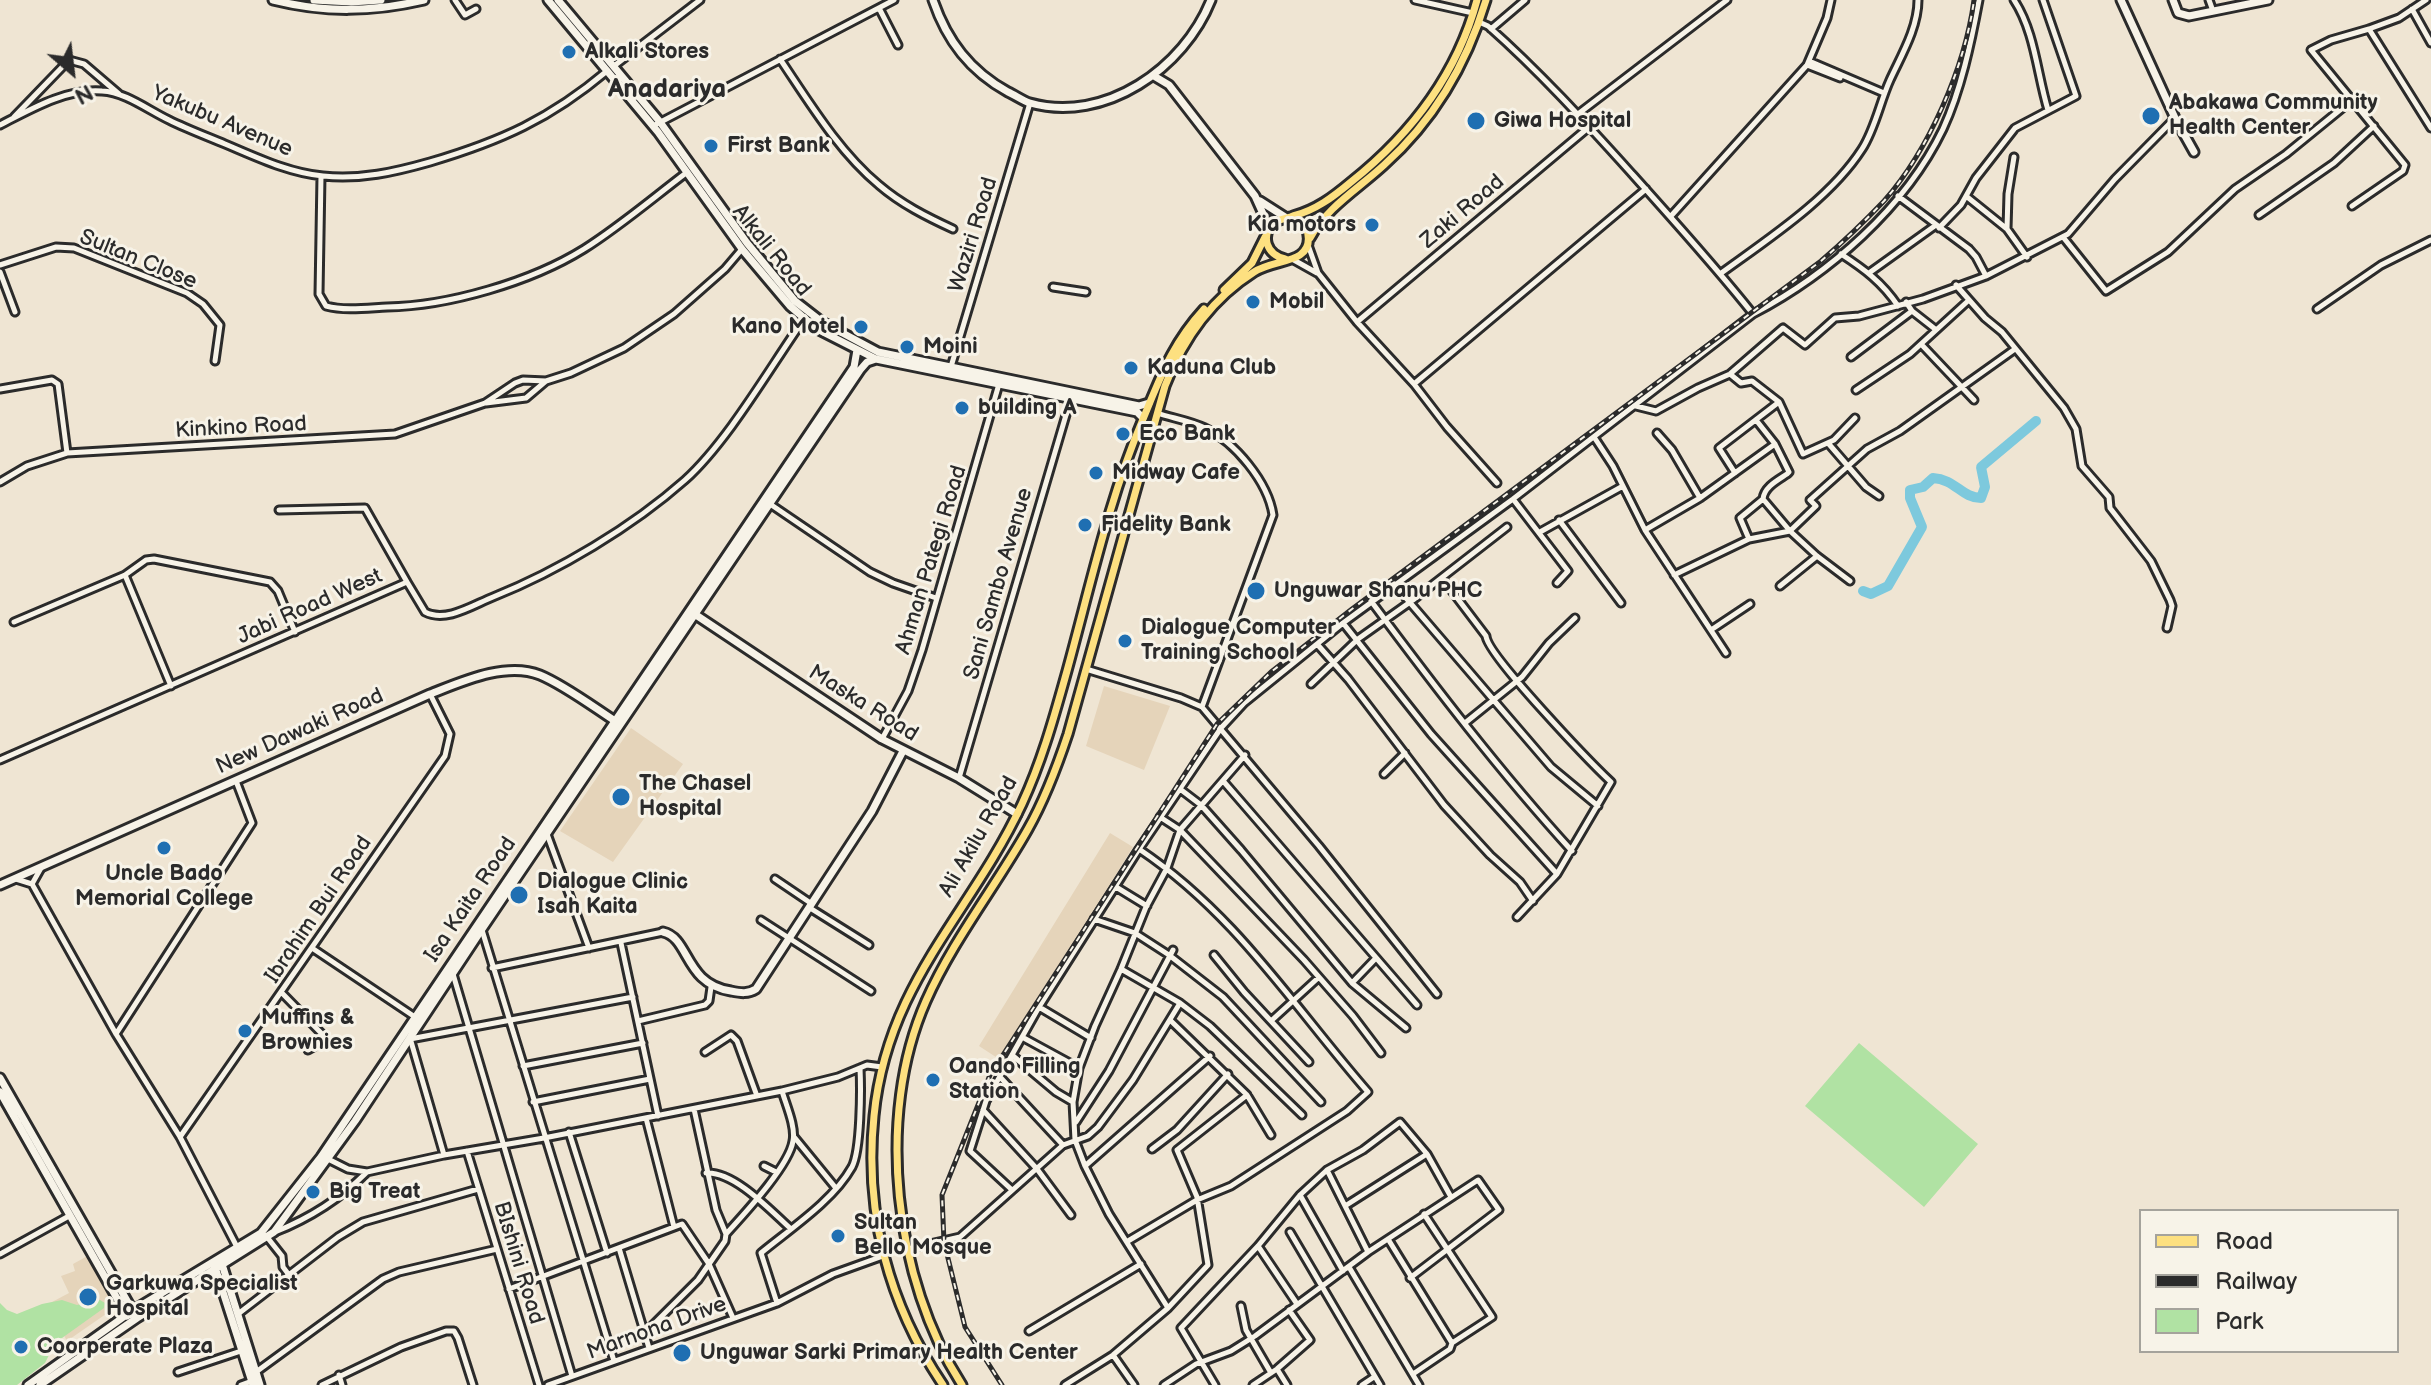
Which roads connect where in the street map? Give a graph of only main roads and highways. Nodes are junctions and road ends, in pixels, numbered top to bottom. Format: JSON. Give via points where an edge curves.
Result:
{"nodes":[{"id":1,"x":273,"y":0,"type":"edge"},
{"id":2,"x":314,"y":0,"type":"edge"},
{"id":3,"x":381,"y":0,"type":"edge"},
{"id":4,"x":424,"y":0,"type":"edge"},
{"id":5,"x":548,"y":0,"type":"edge"},
{"id":6,"x":558,"y":0,"type":"edge"},
{"id":7,"x":933,"y":0,"type":"edge"},
{"id":8,"x":1211,"y":0,"type":"edge"},
{"id":9,"x":1477,"y":0,"type":"edge"},
{"id":10,"x":1486,"y":0,"type":"edge"},
{"id":11,"x":2121,"y":0,"type":"edge"},
{"id":12,"x":2173,"y":0,"type":"edge"},
{"id":13,"x":2268,"y":0,"type":"edge"},
{"id":14,"x":2244,"y":2,"type":"edge"},
{"id":15,"x":1165,"y":67,"type":"junction"},
{"id":16,"x":610,"y":68,"type":"junction"},
{"id":17,"x":1154,"y":76,"type":"junction"},
{"id":18,"x":1169,"y":85,"type":"junction"},
{"id":19,"x":656,"y":124,"type":"junction"},
{"id":20,"x":2194,"y":152,"type":"dead end"},
{"id":21,"x":1255,"y":196,"type":"junction"},
{"id":22,"x":1288,"y":217,"type":"junction"},
{"id":23,"x":1268,"y":231,"type":"junction"},
{"id":24,"x":1308,"y":242,"type":"junction"},
{"id":25,"x":1289,"y":259,"type":"junction"},
{"id":26,"x":857,"y":350,"type":"junction"},
{"id":27,"x":876,"y":359,"type":"junction"},
{"id":28,"x":950,"y":372,"type":"junction"},
{"id":29,"x":1149,"y":403,"type":"junction"},
{"id":30,"x":1143,"y":418,"type":"junction"},
{"id":31,"x":805,"y":445,"type":"junction"},
{"id":32,"x":696,"y":615,"type":"junction"},
{"id":33,"x":615,"y":721,"type":"junction"},
{"id":34,"x":903,"y":751,"type":"junction"},
{"id":35,"x":569,"y":796,"type":"junction"},
{"id":36,"x":1017,"y":814,"type":"junction"},
{"id":37,"x":0,"y":885,"type":"edge"},
{"id":38,"x":663,"y":932,"type":"road end"},
{"id":39,"x":466,"y":946,"type":"junction"},
{"id":40,"x":0,"y":1078,"type":"edge"},
{"id":41,"x":0,"y":1092,"type":"edge"},
{"id":42,"x":352,"y":1119,"type":"junction"},
{"id":43,"x":218,"y":1263,"type":"junction"},
{"id":44,"x":119,"y":1294,"type":"junction"},
{"id":45,"x":146,"y":1303,"type":"junction"},
{"id":46,"x":132,"y":1316,"type":"junction"},
{"id":47,"x":112,"y":1324,"type":"junction"},
{"id":48,"x":246,"y":1350,"type":"junction"},
{"id":49,"x":252,"y":1383,"type":"edge"},
{"id":50,"x":28,"y":1385,"type":"edge"},
{"id":51,"x":40,"y":1385,"type":"edge"},
{"id":52,"x":260,"y":1385,"type":"edge"},
{"id":53,"x":943,"y":1385,"type":"edge"},
{"id":54,"x":962,"y":1385,"type":"edge"}],
"edges":[{"from":1,"to":4,"type":"main road","via":[[340,11]]},
{"from":2,"to":3,"type":"main road"},
{"from":5,"to":16,"type":"main road","name":"Alkali Road"},
{"from":6,"to":16,"type":"main road","name":"Alkali Road"},
{"from":7,"to":17,"type":"main road","via":[[940,21],[972,68],[1030,103],[1075,107],[1103,101]]},
{"from":8,"to":15,"type":"main road","via":[[1191,39]]},
{"from":9,"to":22,"type":"main road","via":[[1443,80],[1391,148],[1323,204]]},
{"from":10,"to":24,"type":"main road","via":[[1452,80],[1421,126],[1322,218]]},
{"from":11,"to":20,"type":"main road"},
{"from":12,"to":14,"type":"main road","via":[[2182,16]]},
{"from":13,"to":14,"type":"main road"},
{"from":15,"to":17,"type":"main road"},
{"from":15,"to":18,"type":"main road"},
{"from":16,"to":19,"type":"main road","name":"Alkali Road"},
{"from":17,"to":18,"type":"main road"},
{"from":18,"to":21,"type":"main road"},
{"from":19,"to":26,"type":"main road","name":"Alkali Road","via":[[742,249],[804,319]]},
{"from":19,"to":28,"type":"main road","name":"Alkali Road","via":[[795,301],[878,352]]},
{"from":21,"to":22,"type":"main road"},
{"from":21,"to":23,"type":"main road"},
{"from":22,"to":23,"type":"main road"},
{"from":22,"to":24,"type":"main road","via":[[1302,222]]},
{"from":23,"to":25,"type":"main road","via":[[1268,248]]},
{"from":23,"to":29,"type":"main road","name":"Ali Akilu Road","via":[[1252,263],[1180,338]]},
{"from":24,"to":25,"type":"main road","via":[[1302,254]]},
{"from":25,"to":54,"type":"main road","name":"Ali Akilu Road","via":[[1255,271],[1218,301],[1182,345],[1157,413],[1068,734],[1042,804],[941,971],[913,1034],[902,1079],[900,1194],[908,1249],[930,1322]]},
{"from":26,"to":27,"type":"main road","name":"Alkali Road"},
{"from":26,"to":31,"type":"main road","name":"Isa Kaita Road","via":[[854,367]]},
{"from":27,"to":28,"type":"main road","name":"Alkali Road"},
{"from":27,"to":31,"type":"main road","name":"Isa Kaita Road","via":[[860,370]]},
{"from":28,"to":29,"type":"main road","name":"Alkali Road","via":[[1139,406]]},
{"from":28,"to":30,"type":"main road","name":"Alkali Road","via":[[1137,412]]},
{"from":29,"to":30,"type":"main road","name":"Ali Akilu Road"},
{"from":30,"to":36,"type":"main road","name":"Ali Akilu Road","via":[[1043,752]]},
{"from":31,"to":32,"type":"main road","name":"Isa Kaita Road"},
{"from":31,"to":33,"type":"main road","name":"Isa Kaita Road"},
{"from":32,"to":34,"type":"main road","name":"Maska Road"},
{"from":32,"to":35,"type":"main road","name":"Isa Kaita Road"},
{"from":33,"to":35,"type":"main road","name":"Isa Kaita Road"},
{"from":33,"to":37,"type":"main road","name":"New Dawaki Road","via":[[539,674],[508,671],[484,676],[430,694]]},
{"from":34,"to":36,"type":"main road","name":"Maska Road"},
{"from":34,"to":38,"type":"main road","via":[[811,906],[751,992],[711,987],[690,966],[676,938]]},
{"from":35,"to":39,"type":"main road","name":"Isa Kaita Road"},
{"from":35,"to":39,"type":"main road","name":"Isa Kaita Road"},
{"from":36,"to":53,"type":"main road","name":"Ali Akilu Road","via":[[900,1013],[882,1067],[874,1115],[873,1202],[883,1256],[908,1325]]},
{"from":39,"to":42,"type":"main road","name":"Isa Kaita Road"},
{"from":39,"to":42,"type":"main road","name":"Isa Kaita Road","via":[[410,1039]]},
{"from":40,"to":44,"type":"main road"},
{"from":41,"to":44,"type":"main road"},
{"from":42,"to":43,"type":"main road","name":"Isa Kaita Road","via":[[268,1227]]},
{"from":42,"to":43,"type":"main road","name":"Isa Kaita Road","via":[[270,1235]]},
{"from":43,"to":45,"type":"main road","name":"Isa Kaita Road"},
{"from":43,"to":46,"type":"main road","name":"Isa Kaita Road"},
{"from":43,"to":48,"type":"main road"},
{"from":43,"to":48,"type":"main road"},
{"from":44,"to":45,"type":"main road"},
{"from":44,"to":46,"type":"main road"},
{"from":44,"to":47,"type":"main road"},
{"from":45,"to":46,"type":"main road","name":"Isa Kaita Road"},
{"from":46,"to":47,"type":"main road","name":"Isa Kaita Road"},
{"from":46,"to":51,"type":"main road","name":"Isa Kaita Road"},
{"from":47,"to":50,"type":"main road","name":"Isa Kaita Road"},
{"from":48,"to":49,"type":"main road"},
{"from":48,"to":52,"type":"main road"}]}
